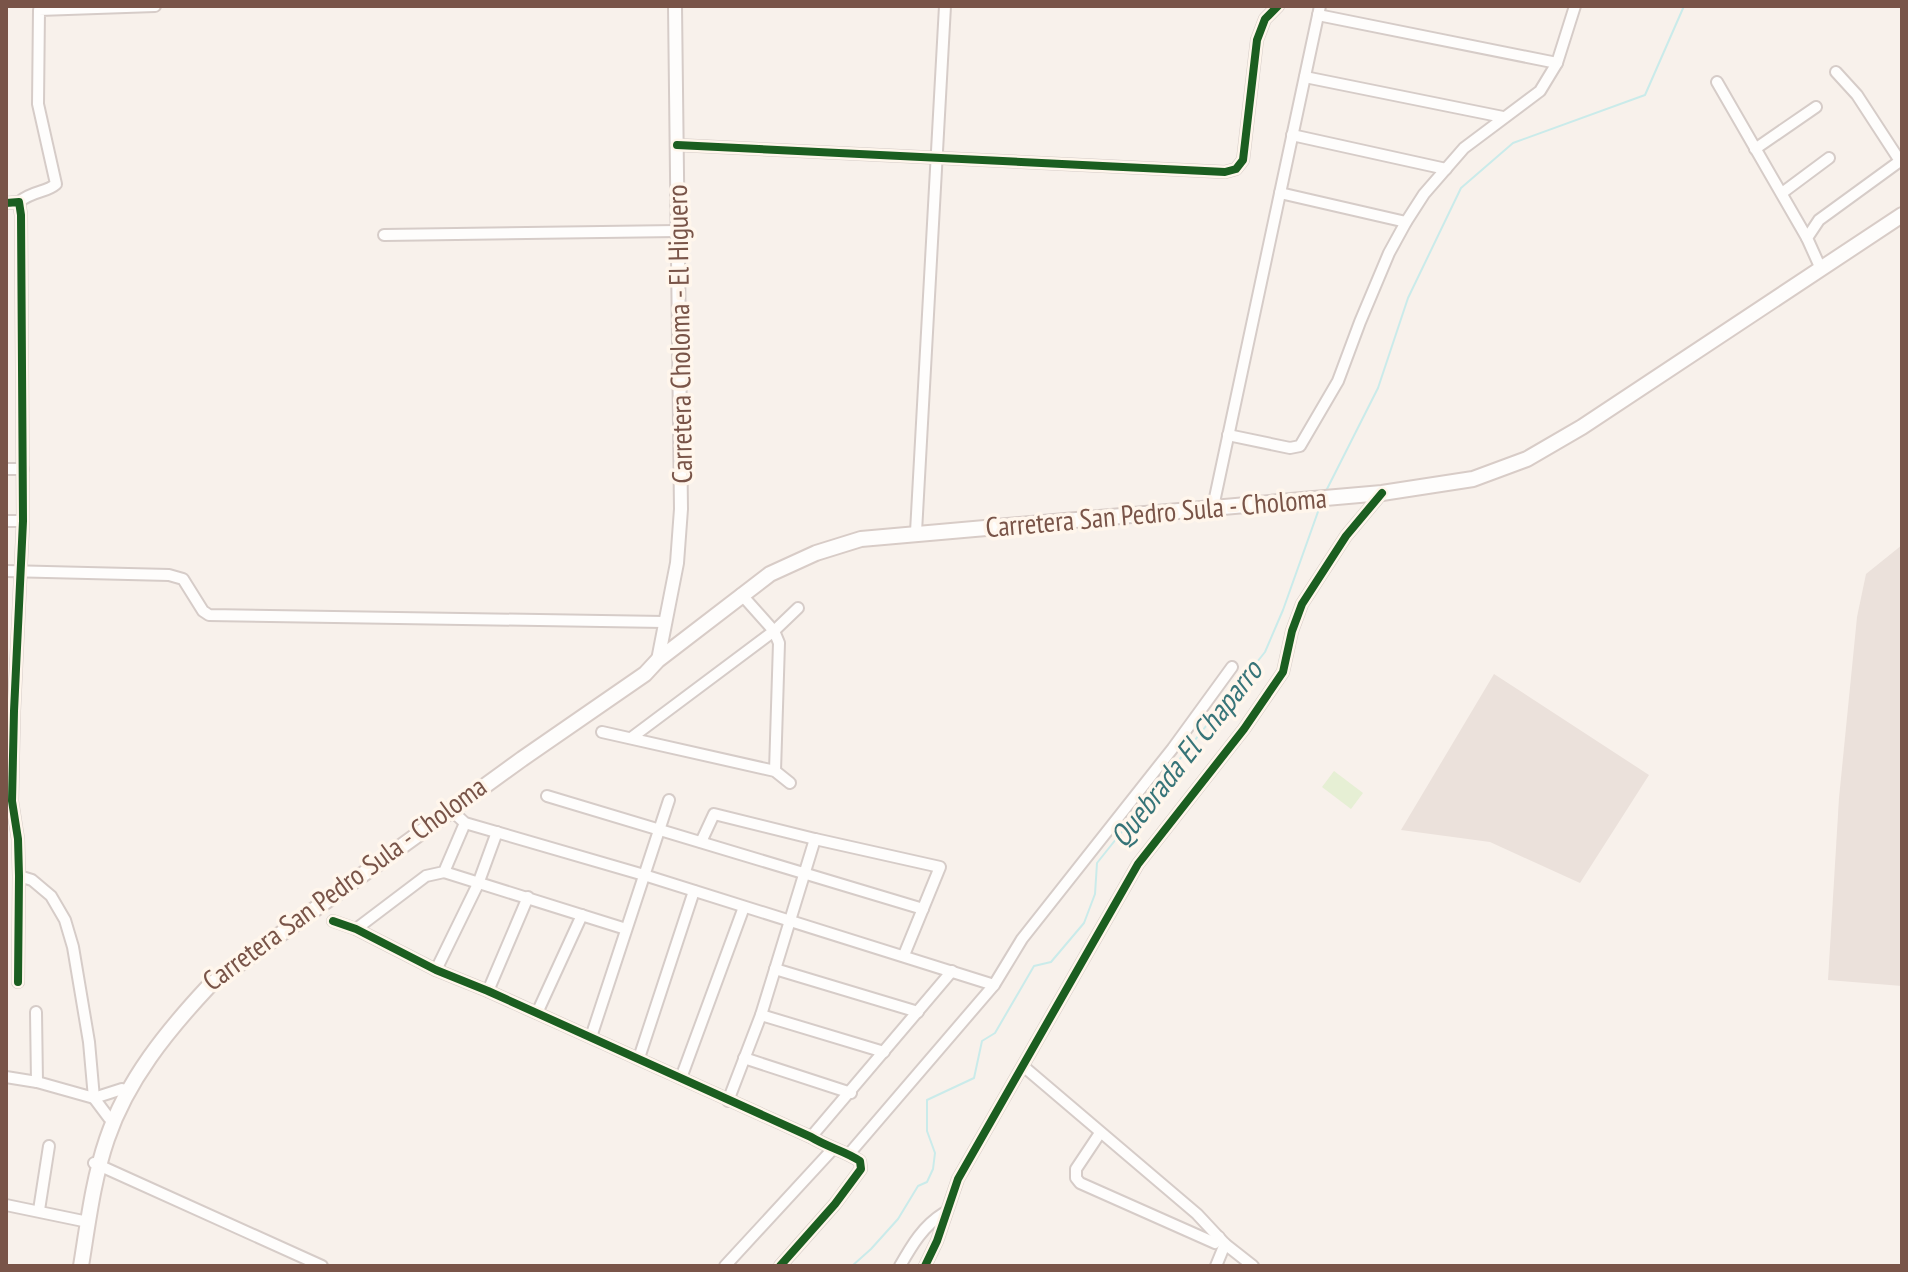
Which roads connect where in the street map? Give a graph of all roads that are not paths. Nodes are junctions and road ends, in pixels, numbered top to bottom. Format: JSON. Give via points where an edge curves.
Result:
{"nodes":[{"id":1,"x":155,"y":6,"type":"edge"},
{"id":2,"x":675,"y":6,"type":"edge"},
{"id":3,"x":945,"y":6,"type":"edge"},
{"id":4,"x":1278,"y":6,"type":"edge"},
{"id":5,"x":1575,"y":6,"type":"edge"},
{"id":6,"x":1319,"y":10,"type":"edge"},
{"id":7,"x":1557,"y":63,"type":"junction"},
{"id":8,"x":1836,"y":72,"type":"dead end"},
{"id":9,"x":1305,"y":77,"type":"junction"},
{"id":10,"x":1717,"y":82,"type":"dead end"},
{"id":11,"x":1816,"y":107,"type":"dead end"},
{"id":12,"x":1503,"y":117,"type":"junction"},
{"id":13,"x":1292,"y":135,"type":"junction"},
{"id":14,"x":677,"y":145,"type":"junction"},
{"id":15,"x":1755,"y":149,"type":"junction"},
{"id":16,"x":938,"y":158,"type":"junction"},
{"id":17,"x":1829,"y":158,"type":"dead end"},
{"id":18,"x":1901,"y":161,"type":"edge"},
{"id":19,"x":1446,"y":169,"type":"junction"},
{"id":20,"x":1280,"y":193,"type":"junction"},
{"id":21,"x":1782,"y":193,"type":"junction"},
{"id":22,"x":19,"y":202,"type":"junction"},
{"id":23,"x":6,"y":203,"type":"edge"},
{"id":24,"x":1902,"y":215,"type":"edge"},
{"id":25,"x":1406,"y":222,"type":"junction"},
{"id":26,"x":677,"y":231,"type":"junction"},
{"id":27,"x":384,"y":235,"type":"dead end"},
{"id":28,"x":1807,"y":238,"type":"junction"},
{"id":29,"x":1821,"y":269,"type":"junction"},
{"id":30,"x":1228,"y":435,"type":"junction"},
{"id":31,"x":6,"y":469,"type":"edge"},
{"id":32,"x":23,"y":469,"type":"junction"},
{"id":33,"x":1382,"y":493,"type":"junction"},
{"id":34,"x":1213,"y":507,"type":"junction"},
{"id":35,"x":6,"y":521,"type":"edge"},
{"id":36,"x":23,"y":521,"type":"junction"},
{"id":37,"x":916,"y":532,"type":"junction"},
{"id":38,"x":6,"y":571,"type":"edge"},
{"id":39,"x":21,"y":571,"type":"junction"},
{"id":40,"x":741,"y":594,"type":"junction"},
{"id":41,"x":798,"y":608,"type":"dead end"},
{"id":42,"x":20,"y":614,"type":"junction"},
{"id":43,"x":6,"y":615,"type":"edge"},
{"id":44,"x":664,"y":622,"type":"junction"},
{"id":45,"x":774,"y":631,"type":"junction"},
{"id":46,"x":11,"y":660,"type":"edge"},
{"id":47,"x":658,"y":660,"type":"junction"},
{"id":48,"x":1232,"y":667,"type":"dead end"},
{"id":49,"x":10,"y":711,"type":"edge"},
{"id":50,"x":602,"y":732,"type":"dead end"},
{"id":51,"x":631,"y":738,"type":"junction"},
{"id":52,"x":10,"y":757,"type":"edge"},
{"id":53,"x":775,"y":771,"type":"junction"},
{"id":54,"x":790,"y":783,"type":"dead end"},
{"id":55,"x":547,"y":796,"type":"dead end"},
{"id":56,"x":669,"y":800,"type":"dead end"},
{"id":57,"x":9,"y":802,"type":"edge"},
{"id":58,"x":449,"y":809,"type":"junction"},
{"id":59,"x":465,"y":823,"type":"junction"},
{"id":60,"x":659,"y":829,"type":"junction"},
{"id":61,"x":497,"y":832,"type":"junction"},
{"id":62,"x":815,"y":839,"type":"junction"},
{"id":63,"x":701,"y":842,"type":"junction"},
{"id":64,"x":444,"y":872,"type":"junction"},
{"id":65,"x":644,"y":875,"type":"junction"},
{"id":66,"x":805,"y":875,"type":"junction"},
{"id":67,"x":19,"y":876,"type":"junction"},
{"id":68,"x":478,"y":884,"type":"junction"},
{"id":69,"x":694,"y":891,"type":"junction"},
{"id":70,"x":528,"y":897,"type":"junction"},
{"id":71,"x":744,"y":907,"type":"junction"},
{"id":72,"x":923,"y":909,"type":"junction"},
{"id":73,"x":582,"y":915,"type":"junction"},
{"id":74,"x":333,"y":921,"type":"dead end"},
{"id":75,"x":789,"y":921,"type":"junction"},
{"id":76,"x":356,"y":929,"type":"junction"},
{"id":77,"x":626,"y":929,"type":"junction"},
{"id":78,"x":904,"y":955,"type":"junction"},
{"id":79,"x":775,"y":969,"type":"junction"},
{"id":80,"x":436,"y":970,"type":"junction"},
{"id":81,"x":952,"y":971,"type":"junction"},
{"id":82,"x":18,"y":982,"type":"dead end"},
{"id":83,"x":994,"y":985,"type":"junction"},
{"id":84,"x":488,"y":991,"type":"junction"},
{"id":85,"x":36,"y":1012,"type":"dead end"},
{"id":86,"x":918,"y":1012,"type":"junction"},
{"id":87,"x":537,"y":1013,"type":"junction"},
{"id":88,"x":761,"y":1015,"type":"junction"},
{"id":89,"x":591,"y":1037,"type":"junction"},
{"id":90,"x":884,"y":1052,"type":"junction"},
{"id":91,"x":639,"y":1058,"type":"junction"},
{"id":92,"x":744,"y":1058,"type":"junction"},
{"id":93,"x":1023,"y":1066,"type":"junction"},
{"id":94,"x":6,"y":1077,"type":"edge"},
{"id":95,"x":681,"y":1078,"type":"junction"},
{"id":96,"x":37,"y":1082,"type":"junction"},
{"id":97,"x":122,"y":1089,"type":"junction"},
{"id":98,"x":851,"y":1093,"type":"junction"},
{"id":99,"x":94,"y":1098,"type":"junction"},
{"id":100,"x":728,"y":1101,"type":"junction"},
{"id":101,"x":109,"y":1118,"type":"junction"},
{"id":102,"x":1100,"y":1133,"type":"junction"},
{"id":103,"x":811,"y":1137,"type":"junction"},
{"id":104,"x":49,"y":1146,"type":"dead end"},
{"id":105,"x":832,"y":1150,"type":"junction"},
{"id":106,"x":849,"y":1154,"type":"junction"},
{"id":107,"x":97,"y":1164,"type":"junction"},
{"id":108,"x":6,"y":1205,"type":"edge"},
{"id":109,"x":39,"y":1210,"type":"junction"},
{"id":110,"x":944,"y":1213,"type":"junction"},
{"id":111,"x":85,"y":1221,"type":"junction"},
{"id":112,"x":1222,"y":1240,"type":"junction"},
{"id":113,"x":74,"y":1266,"type":"edge"},
{"id":114,"x":81,"y":1266,"type":"edge"},
{"id":115,"x":322,"y":1266,"type":"edge"},
{"id":116,"x":725,"y":1266,"type":"edge"},
{"id":117,"x":780,"y":1266,"type":"edge"},
{"id":118,"x":900,"y":1266,"type":"edge"},
{"id":119,"x":925,"y":1266,"type":"edge"},
{"id":120,"x":1216,"y":1266,"type":"edge"},
{"id":121,"x":1253,"y":1266,"type":"edge"}],
"edges":[{"from":1,"to":22,"type":"street","via":[[39,10],[38,104],[56,184]]},
{"from":2,"to":14,"type":"street","name":"Carretera Choloma - El Higuero"},
{"from":3,"to":16,"type":"street"},
{"from":4,"to":16,"type":"street","via":[[1265,19],[1257,40],[1243,160],[1236,169]]},
{"from":5,"to":7,"type":"street"},
{"from":6,"to":7,"type":"street"},
{"from":6,"to":9,"type":"street"},
{"from":7,"to":12,"type":"street","via":[[1540,91]]},
{"from":8,"to":18,"type":"street"},
{"from":9,"to":12,"type":"street"},
{"from":9,"to":13,"type":"street"},
{"from":10,"to":15,"type":"street"},
{"from":11,"to":15,"type":"street"},
{"from":12,"to":19,"type":"street"},
{"from":13,"to":19,"type":"street"},
{"from":13,"to":20,"type":"street"},
{"from":14,"to":16,"type":"street"},
{"from":14,"to":26,"type":"street","name":"Carretera Choloma - El Higuero"},
{"from":15,"to":21,"type":"street"},
{"from":16,"to":37,"type":"street"},
{"from":17,"to":21,"type":"street"},
{"from":18,"to":28,"type":"street","via":[[1819,220]]},
{"from":19,"to":25,"type":"street"},
{"from":20,"to":25,"type":"street"},
{"from":20,"to":30,"type":"street"},
{"from":21,"to":28,"type":"street"},
{"from":22,"to":23,"type":"street"},
{"from":22,"to":32,"type":"street"},
{"from":24,"to":29,"type":"main road","name":"Carretera San Pedro Sula - Choloma"},
{"from":25,"to":30,"type":"street","via":[[1338,381],[1300,446]]},
{"from":26,"to":27,"type":"street"},
{"from":26,"to":44,"type":"street","name":"Carretera Choloma - El Higuero","via":[[681,509],[677,563]]},
{"from":28,"to":29,"type":"street"},
{"from":29,"to":33,"type":"main road","name":"Carretera San Pedro Sula - Choloma","via":[[1527,459],[1473,479]]},
{"from":30,"to":34,"type":"street"},
{"from":31,"to":32,"type":"street"},
{"from":32,"to":36,"type":"street"},
{"from":33,"to":34,"type":"main road","name":"Carretera San Pedro Sula - Choloma"},
{"from":33,"to":93,"type":"street","via":[[1346,536],[1302,604],[1283,672],[1138,864]]},
{"from":34,"to":37,"type":"main road","name":"Carretera San Pedro Sula - Choloma"},
{"from":35,"to":36,"type":"street"},
{"from":36,"to":39,"type":"street"},
{"from":37,"to":40,"type":"main road","name":"Carretera San Pedro Sula - Choloma","via":[[861,539],[816,553]]},
{"from":38,"to":39,"type":"street"},
{"from":39,"to":42,"type":"street"},
{"from":39,"to":44,"type":"street","via":[[169,575],[183,579],[209,615]]},
{"from":40,"to":45,"type":"street"},
{"from":40,"to":47,"type":"main road","name":"Carretera San Pedro Sula - Choloma"},
{"from":41,"to":45,"type":"street"},
{"from":42,"to":43,"type":"street"},
{"from":42,"to":46,"type":"street"},
{"from":44,"to":47,"type":"street","name":"Carretera Choloma - El Higuero"},
{"from":45,"to":51,"type":"street"},
{"from":45,"to":53,"type":"street","via":[[779,643]]},
{"from":46,"to":49,"type":"street"},
{"from":47,"to":58,"type":"main road","name":"Carretera San Pedro Sula - Choloma"},
{"from":48,"to":83,"type":"street","via":[[1022,939]]},
{"from":49,"to":52,"type":"street"},
{"from":50,"to":51,"type":"street"},
{"from":51,"to":53,"type":"street"},
{"from":52,"to":57,"type":"street"},
{"from":53,"to":54,"type":"street"},
{"from":55,"to":60,"type":"street"},
{"from":56,"to":60,"type":"street"},
{"from":57,"to":67,"type":"street"},
{"from":58,"to":59,"type":"street"},
{"from":58,"to":97,"type":"main road","name":"Carretera San Pedro Sula - Choloma","via":[[202,984]]},
{"from":58,"to":107,"type":"main road","name":"Carretera San Pedro Sula - Choloma","via":[[209,986],[151,1054]]},
{"from":59,"to":61,"type":"street"},
{"from":59,"to":64,"type":"street"},
{"from":60,"to":63,"type":"street"},
{"from":60,"to":65,"type":"street"},
{"from":61,"to":65,"type":"street"},
{"from":61,"to":68,"type":"street"},
{"from":62,"to":63,"type":"street","via":[[714,814]]},
{"from":62,"to":66,"type":"street"},
{"from":62,"to":72,"type":"street","via":[[940,867]]},
{"from":63,"to":66,"type":"street"},
{"from":64,"to":68,"type":"street"},
{"from":64,"to":76,"type":"street","via":[[426,876]]},
{"from":65,"to":69,"type":"street"},
{"from":65,"to":77,"type":"street"},
{"from":66,"to":72,"type":"street"},
{"from":66,"to":75,"type":"street"},
{"from":67,"to":82,"type":"street"},
{"from":67,"to":99,"type":"street","via":[[51,896],[65,920],[89,1042]]},
{"from":68,"to":70,"type":"street"},
{"from":68,"to":80,"type":"street"},
{"from":69,"to":71,"type":"street"},
{"from":69,"to":91,"type":"street"},
{"from":70,"to":73,"type":"street"},
{"from":70,"to":84,"type":"street"},
{"from":71,"to":75,"type":"street"},
{"from":71,"to":95,"type":"street"},
{"from":72,"to":78,"type":"street"},
{"from":73,"to":77,"type":"street"},
{"from":73,"to":87,"type":"street"},
{"from":74,"to":76,"type":"street"},
{"from":75,"to":78,"type":"street"},
{"from":75,"to":79,"type":"street"},
{"from":76,"to":80,"type":"street"},
{"from":77,"to":89,"type":"street"},
{"from":78,"to":81,"type":"street"},
{"from":79,"to":86,"type":"street"},
{"from":79,"to":88,"type":"street"},
{"from":80,"to":84,"type":"street"},
{"from":81,"to":83,"type":"street"},
{"from":81,"to":86,"type":"street"},
{"from":83,"to":106,"type":"street"},
{"from":84,"to":87,"type":"street"},
{"from":85,"to":96,"type":"street"},
{"from":86,"to":90,"type":"street"},
{"from":87,"to":89,"type":"street"},
{"from":88,"to":90,"type":"street"},
{"from":88,"to":92,"type":"street"},
{"from":89,"to":91,"type":"street"},
{"from":90,"to":98,"type":"street"},
{"from":91,"to":95,"type":"street"},
{"from":92,"to":98,"type":"street"},
{"from":92,"to":100,"type":"street"},
{"from":93,"to":102,"type":"street"},
{"from":93,"to":110,"type":"street"},
{"from":94,"to":96,"type":"street"},
{"from":95,"to":100,"type":"street"},
{"from":96,"to":99,"type":"street"},
{"from":97,"to":99,"type":"street"},
{"from":97,"to":101,"type":"main road","name":"Carretera San Pedro Sula - Choloma"},
{"from":98,"to":103,"type":"street"},
{"from":99,"to":101,"type":"street"},
{"from":100,"to":103,"type":"street"},
{"from":101,"to":107,"type":"main road","name":"Carretera San Pedro Sula - Choloma"},
{"from":102,"to":112,"type":"street"},
{"from":102,"to":112,"type":"street","via":[[1076,1169],[1080,1183],[1215,1243]]},
{"from":103,"to":105,"type":"street"},
{"from":104,"to":109,"type":"street"},
{"from":105,"to":106,"type":"street"},
{"from":105,"to":116,"type":"street"},
{"from":106,"to":117,"type":"street","via":[[860,1161],[861,1169]]},
{"from":107,"to":111,"type":"main road"},
{"from":107,"to":115,"type":"street"},
{"from":108,"to":109,"type":"street"},
{"from":109,"to":111,"type":"street"},
{"from":110,"to":118,"type":"street","via":[[915,1239]]},
{"from":110,"to":119,"type":"street"},
{"from":111,"to":113,"type":"main road"},
{"from":111,"to":114,"type":"main road"},
{"from":112,"to":120,"type":"street"},
{"from":112,"to":121,"type":"street"}]}
